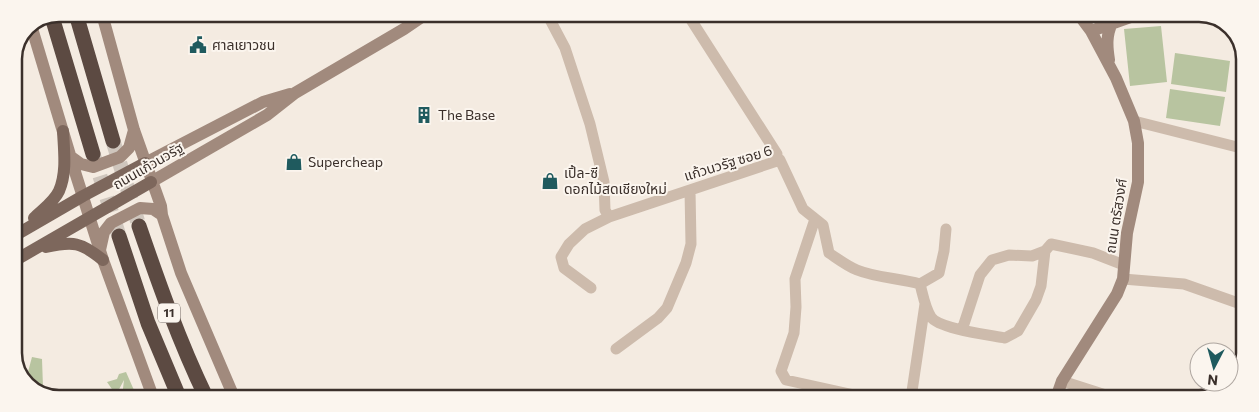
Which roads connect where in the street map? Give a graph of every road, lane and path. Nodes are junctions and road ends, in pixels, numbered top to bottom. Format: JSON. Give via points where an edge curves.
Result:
{"nodes":[{"id":1,"x":78,"y":22,"type":"edge"},
{"id":2,"x":104,"y":22,"type":"edge"},
{"id":3,"x":414,"y":22,"type":"edge"},
{"id":4,"x":550,"y":22,"type":"edge"},
{"id":5,"x":692,"y":22,"type":"edge"},
{"id":6,"x":1084,"y":22,"type":"edge"},
{"id":7,"x":1115,"y":22,"type":"edge"},
{"id":8,"x":54,"y":23,"type":"edge"},
{"id":9,"x":1112,"y":23,"type":"junction"},
{"id":10,"x":1091,"y":31,"type":"junction"},
{"id":11,"x":33,"y":33,"type":"edge"},
{"id":12,"x":1109,"y":64,"type":"junction"},
{"id":13,"x":295,"y":93,"type":"junction"},
{"id":14,"x":1134,"y":121,"type":"junction"},
{"id":15,"x":134,"y":130,"type":"junction"},
{"id":16,"x":63,"y":131,"type":"junction"},
{"id":17,"x":113,"y":141,"type":"tunnel mouth"},
{"id":18,"x":1236,"y":147,"type":"edge"},
{"id":19,"x":93,"y":154,"type":"tunnel mouth"},
{"id":20,"x":777,"y":154,"type":"dead end"},
{"id":21,"x":70,"y":156,"type":"junction"},
{"id":22,"x":145,"y":163,"type":"junction"},
{"id":23,"x":151,"y":182,"type":"junction"},
{"id":24,"x":690,"y":190,"type":"junction"},
{"id":25,"x":82,"y":196,"type":"junction"},
{"id":26,"x":162,"y":215,"type":"junction"},
{"id":27,"x":89,"y":217,"type":"junction"},
{"id":28,"x":609,"y":217,"type":"junction"},
{"id":29,"x":815,"y":219,"type":"junction"},
{"id":30,"x":140,"y":226,"type":"tunnel mouth"},
{"id":31,"x":23,"y":229,"type":"edge"},
{"id":32,"x":946,"y":229,"type":"dead end"},
{"id":33,"x":23,"y":231,"type":"edge"},
{"id":34,"x":119,"y":236,"type":"tunnel mouth"},
{"id":35,"x":32,"y":250,"type":"junction"},
{"id":36,"x":1046,"y":251,"type":"junction"},
{"id":37,"x":101,"y":255,"type":"junction"},
{"id":38,"x":23,"y":256,"type":"edge"},
{"id":39,"x":1124,"y":265,"type":"junction"},
{"id":40,"x":1123,"y":278,"type":"junction"},
{"id":41,"x":920,"y":284,"type":"junction"},
{"id":42,"x":591,"y":288,"type":"dead end"},
{"id":43,"x":1236,"y":302,"type":"edge"},
{"id":44,"x":925,"y":304,"type":"junction"},
{"id":45,"x":962,"y":330,"type":"junction"},
{"id":46,"x":616,"y":349,"type":"dead end"},
{"id":47,"x":1062,"y":381,"type":"junction"},
{"id":48,"x":149,"y":390,"type":"edge"},
{"id":49,"x":177,"y":390,"type":"edge"},
{"id":50,"x":202,"y":390,"type":"edge"},
{"id":51,"x":231,"y":390,"type":"edge"},
{"id":52,"x":832,"y":390,"type":"edge"},
{"id":53,"x":912,"y":390,"type":"edge"},
{"id":54,"x":1059,"y":390,"type":"edge"},
{"id":55,"x":1090,"y":390,"type":"edge"}],
"edges":[{"from":1,"to":17,"type":"highway"},
{"from":2,"to":15,"type":"street"},
{"from":3,"to":13,"type":"street","name":"ถนนแก้วนวรัฐ"},
{"from":4,"to":28,"type":"street","via":[[565,48],[587,116],[604,182],[605,210]]},
{"from":5,"to":20,"type":"street"},
{"from":6,"to":10,"type":"street","name":"ถนน ตรัสวงศ์"},
{"from":7,"to":9,"type":"street"},
{"from":8,"to":19,"type":"highway"},
{"from":9,"to":10,"type":"street"},
{"from":9,"to":12,"type":"street","via":[[1107,44]]},
{"from":10,"to":12,"type":"street","name":"ถนน ตรัสวงศ์"},
{"from":11,"to":16,"type":"street"},
{"from":12,"to":14,"type":"street","name":"ถนน ตรัสวงศ์"},
{"from":13,"to":22,"type":"street","name":"ถนนแก้วนวรัฐ","via":[[263,102]]},
{"from":13,"to":23,"type":"street","name":"ถนนแก้วนวรัฐ","via":[[268,115]]},
{"from":14,"to":18,"type":"street"},
{"from":14,"to":39,"type":"street","name":"ถนน ตรัสวงศ์","via":[[1138,143],[1138,182]]},
{"from":15,"to":21,"type":"street","via":[[129,148],[120,157],[93,167]]},
{"from":15,"to":22,"type":"street"},
{"from":16,"to":21,"type":"street"},
{"from":16,"to":31,"type":"main road","via":[[64,162],[58,192]]},
{"from":21,"to":25,"type":"street"},
{"from":22,"to":23,"type":"street"},
{"from":22,"to":25,"type":"main road","name":"ถนนแก้วนวรัฐ"},
{"from":23,"to":26,"type":"street"},
{"from":23,"to":27,"type":"main road","name":"ถนนแก้วนวรัฐ"},
{"from":24,"to":28,"type":"street","name":"แก้วนวรัฐ ซอย 6"},
{"from":24,"to":29,"type":"street","name":"แก้วนวรัฐ ซอย 6","via":[[780,160],[803,209]]},
{"from":24,"to":46,"type":"street","via":[[691,244],[668,308]]},
{"from":25,"to":27,"type":"street"},
{"from":25,"to":33,"type":"main road","name":"ถนนแก้วนวรัฐ"},
{"from":26,"to":37,"type":"street","via":[[153,209],[140,208],[111,223],[104,232]]},
{"from":26,"to":51,"type":"street","via":[[181,273]]},
{"from":27,"to":35,"type":"main road","name":"ถนนแก้วนวรัฐ"},
{"from":27,"to":37,"type":"street"},
{"from":28,"to":42,"type":"street","name":"แก้วนวรัฐ ซอย 6","via":[[585,229],[561,257],[564,268]]},
{"from":29,"to":41,"type":"street","name":"แก้วนวรัฐ ซอย 6","via":[[823,225],[829,253],[857,270]]},
{"from":29,"to":52,"type":"street","via":[[795,279],[794,332],[781,371],[786,380]]},
{"from":30,"to":50,"type":"highway","number":"11","via":[[168,309]]},
{"from":32,"to":41,"type":"street","via":[[939,273]]},
{"from":34,"to":49,"type":"highway","number":"11","via":[[148,323]]},
{"from":35,"to":37,"type":"main road","via":[[68,243]]},
{"from":35,"to":38,"type":"main road","name":"ถนนแก้วนวรัฐ"},
{"from":36,"to":39,"type":"street","via":[[1051,244],[1093,253]]},
{"from":36,"to":45,"type":"street","via":[[1032,256],[1009,255],[992,260],[980,275]]},
{"from":36,"to":45,"type":"street","via":[[1041,286],[1018,330],[1005,338]]},
{"from":37,"to":48,"type":"street"},
{"from":39,"to":40,"type":"street","name":"ถนน ตรัสวงศ์"},
{"from":40,"to":43,"type":"street","via":[[1184,284]]},
{"from":40,"to":47,"type":"street","name":"ถนน ตรัสวงศ์","via":[[1117,294]]},
{"from":41,"to":44,"type":"street"},
{"from":44,"to":45,"type":"street","via":[[932,319]]},
{"from":44,"to":53,"type":"street"},
{"from":47,"to":54,"type":"street","name":"ถนน ตรัสวงศ์"},
{"from":47,"to":55,"type":"street"}]}
